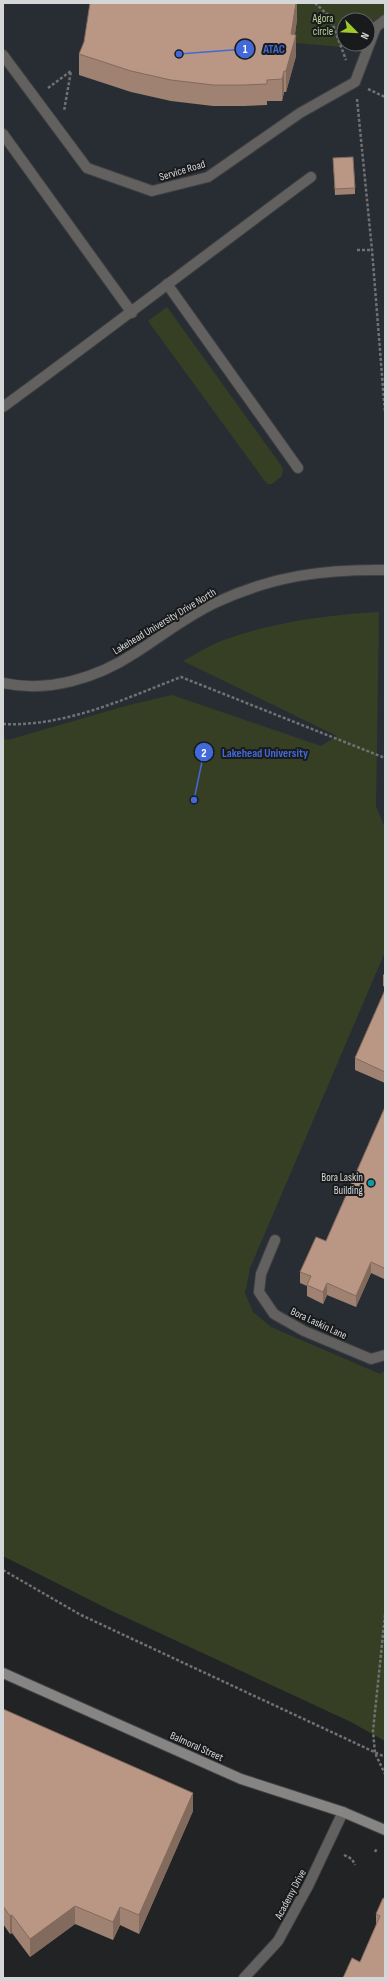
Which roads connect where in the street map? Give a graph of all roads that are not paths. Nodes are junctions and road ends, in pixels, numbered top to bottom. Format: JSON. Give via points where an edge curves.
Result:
{"nodes":[{"id":1,"x":385,"y":20,"type":"edge"},
{"id":2,"x":3,"y":55,"type":"edge"},
{"id":3,"x":3,"y":134,"type":"edge"},
{"id":4,"x":311,"y":177,"type":"dead end"},
{"id":5,"x":167,"y":284,"type":"junction"},
{"id":6,"x":132,"y":313,"type":"junction"},
{"id":7,"x":4,"y":404,"type":"edge"},
{"id":8,"x":298,"y":468,"type":"dead end"},
{"id":9,"x":385,"y":570,"type":"edge"},
{"id":10,"x":3,"y":683,"type":"edge"},
{"id":11,"x":275,"y":1240,"type":"dead end"},
{"id":12,"x":385,"y":1355,"type":"edge"},
{"id":13,"x":3,"y":1673,"type":"edge"},
{"id":14,"x":343,"y":1812,"type":"junction"},
{"id":15,"x":385,"y":1830,"type":"edge"},
{"id":16,"x":244,"y":1978,"type":"edge"}],
"edges":[{"from":1,"to":2,"type":"street","name":"Service Road","via":[[376,27],[355,82],[300,113],[208,177],[152,191],[87,168]]},
{"from":3,"to":6,"type":"street"},
{"from":4,"to":5,"type":"street"},
{"from":5,"to":6,"type":"street"},
{"from":5,"to":8,"type":"street"},
{"from":6,"to":7,"type":"street"},
{"from":9,"to":10,"type":"street","name":"Lakehead University Drive North","via":[[337,571],[271,581],[216,602],[134,654],[99,672],[47,686]]},
{"from":11,"to":12,"type":"street","name":"Bora Laskin Lane","via":[[261,1274],[258,1292],[274,1314],[304,1331],[371,1359]]},
{"from":13,"to":14,"type":"main road","name":"Balmoral Street","via":[[241,1779]]},
{"from":14,"to":15,"type":"main road","name":"Balmoral Street"},
{"from":14,"to":16,"type":"street","name":"Academy Drive","via":[[308,1886],[278,1941]]}]}
